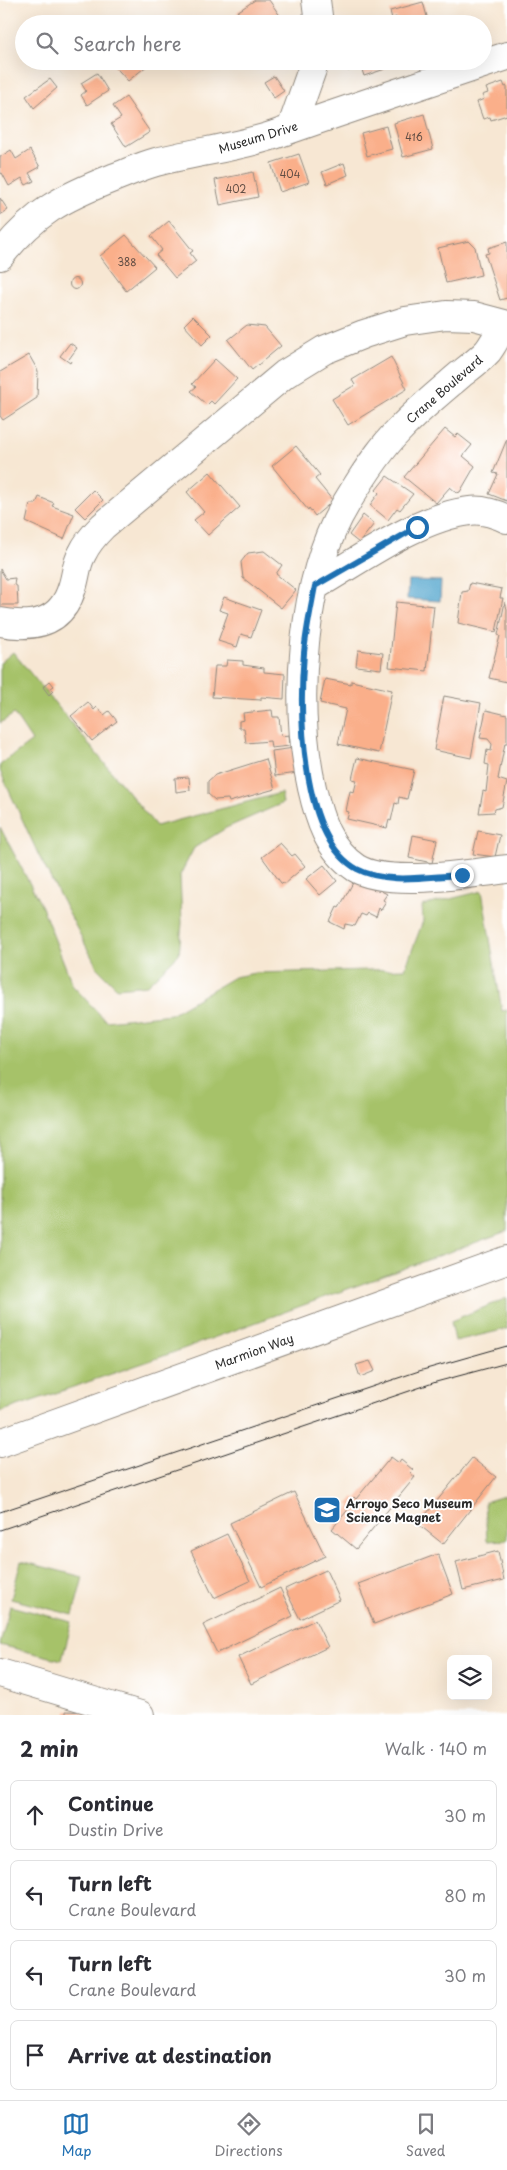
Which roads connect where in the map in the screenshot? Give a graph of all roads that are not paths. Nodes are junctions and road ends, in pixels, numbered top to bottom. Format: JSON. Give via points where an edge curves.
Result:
{"nodes":[{"id":1,"x":316,"y":0,"type":"edge"},
{"id":2,"x":318,"y":15,"type":"edge"},
{"id":3,"x":507,"y":56,"type":"edge"},
{"id":4,"x":492,"y":61,"type":"edge"},
{"id":5,"x":312,"y":70,"type":"edge"},
{"id":6,"x":465,"y":70,"type":"edge"},
{"id":7,"x":291,"y":128,"type":"junction"},
{"id":8,"x":0,"y":256,"type":"edge"},
{"id":9,"x":506,"y":325,"type":"edge"},
{"id":10,"x":507,"y":520,"type":"edge"},
{"id":11,"x":315,"y":586,"type":"junction"},
{"id":12,"x":0,"y":622,"type":"edge"},
{"id":13,"x":507,"y":869,"type":"edge"},
{"id":14,"x":507,"y":1260,"type":"edge"},
{"id":15,"x":0,"y":1443,"type":"edge"},
{"id":16,"x":0,"y":1673,"type":"edge"},
{"id":17,"x":140,"y":1715,"type":"edge"}],
"edges":[{"from":1,"to":2,"type":"street"},
{"from":3,"to":4,"type":"street","name":"Museum Drive"},
{"from":5,"to":7,"type":"street"},
{"from":6,"to":7,"type":"street","name":"Museum Drive"},
{"from":7,"to":8,"type":"street","name":"Museum Drive","via":[[235,147],[154,163],[73,194],[44,210],[19,231]]},
{"from":9,"to":11,"type":"street","name":"Crane Boulevard","via":[[487,352],[399,430],[373,462],[346,504],[329,540]]},
{"from":9,"to":12,"type":"street","name":"Crane Boulevard","via":[[474,316],[446,315],[405,321],[364,334],[317,355],[285,374],[103,526],[80,556],[72,590],[50,619],[21,626]]},
{"from":10,"to":11,"type":"street","via":[[496,514],[472,510],[446,516],[417,527]]},
{"from":11,"to":13,"type":"street","name":"Crane Boulevard","via":[[302,685],[305,760],[324,830],[338,854],[357,868],[392,877],[462,875]]},
{"from":14,"to":15,"type":"street","name":"Marmion Way"},
{"from":16,"to":17,"type":"street"}]}
